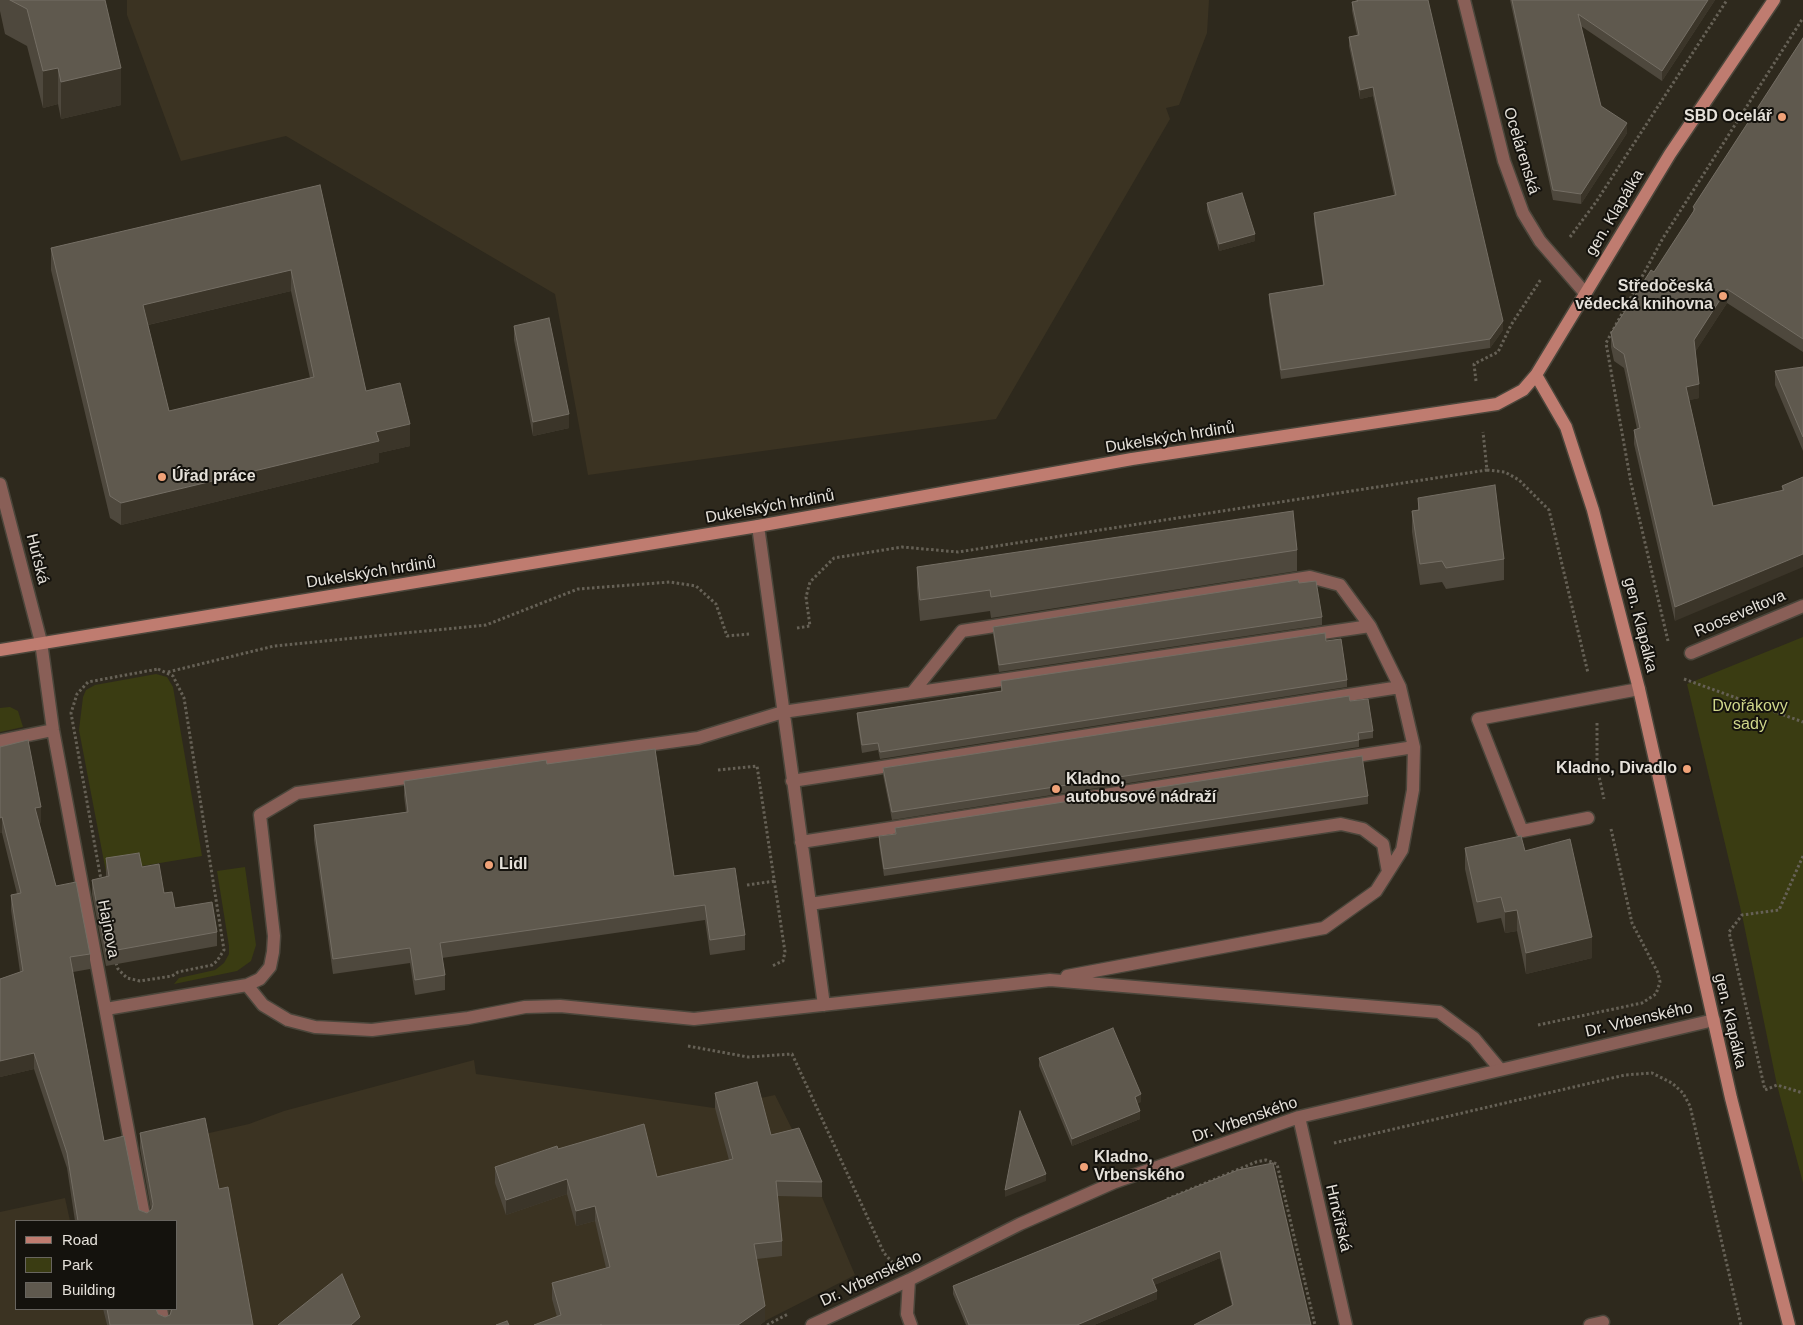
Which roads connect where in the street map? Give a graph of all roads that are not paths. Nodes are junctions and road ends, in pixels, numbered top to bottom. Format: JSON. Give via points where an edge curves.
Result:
{"nodes":[{"id":1,"x":1464,"y":0,"type":"edge"},
{"id":2,"x":1774,"y":0,"type":"edge"},
{"id":3,"x":1585,"y":293,"type":"junction"},
{"id":4,"x":1536,"y":375,"type":"junction"},
{"id":5,"x":0,"y":484,"type":"edge"},
{"id":6,"x":758,"y":526,"type":"junction"},
{"id":7,"x":1803,"y":606,"type":"edge"},
{"id":8,"x":1370,"y":626,"type":"junction"},
{"id":9,"x":41,"y":642,"type":"junction"},
{"id":10,"x":0,"y":650,"type":"edge"},
{"id":11,"x":1691,"y":653,"type":"dead end"},
{"id":12,"x":1400,"y":687,"type":"junction"},
{"id":13,"x":1639,"y":689,"type":"junction"},
{"id":14,"x":912,"y":693,"type":"junction"},
{"id":15,"x":783,"y":712,"type":"junction"},
{"id":16,"x":54,"y":730,"type":"junction"},
{"id":17,"x":0,"y":742,"type":"edge"},
{"id":18,"x":1414,"y":747,"type":"junction"},
{"id":19,"x":792,"y":781,"type":"junction"},
{"id":20,"x":1588,"y":818,"type":"dead end"},
{"id":21,"x":801,"y":842,"type":"junction"},
{"id":22,"x":1388,"y":872,"type":"junction"},
{"id":23,"x":810,"y":904,"type":"junction"},
{"id":24,"x":1050,"y":980,"type":"junction"},
{"id":25,"x":248,"y":984,"type":"junction"},
{"id":26,"x":824,"y":1005,"type":"junction"},
{"id":27,"x":106,"y":1010,"type":"junction"},
{"id":28,"x":1714,"y":1020,"type":"junction"},
{"id":29,"x":1499,"y":1068,"type":"junction"},
{"id":30,"x":1299,"y":1117,"type":"junction"},
{"id":31,"x":145,"y":1220,"type":"edge"},
{"id":32,"x":909,"y":1280,"type":"junction"},
{"id":33,"x":161,"y":1310,"type":"edge"},
{"id":34,"x":1603,"y":1322,"type":"dead end"},
{"id":35,"x":164,"y":1325,"type":"edge"},
{"id":36,"x":812,"y":1325,"type":"edge"},
{"id":37,"x":911,"y":1325,"type":"edge"},
{"id":38,"x":1346,"y":1325,"type":"edge"},
{"id":39,"x":1590,"y":1325,"type":"edge"},
{"id":40,"x":1789,"y":1325,"type":"edge"}],
"edges":[{"from":1,"to":3,"type":"street","name":"Ocelárenská","via":[[1504,161],[1523,213],[1540,241]]},
{"from":2,"to":3,"type":"main road","name":"gen. Klapálka","via":[[1670,154]]},
{"from":3,"to":4,"type":"main road","name":"gen. Klapálka"},
{"from":4,"to":6,"type":"main road","name":"Dukelských hrdinů","via":[[1511,398],[1480,408],[1132,459]]},
{"from":4,"to":13,"type":"main road","name":"gen. Klapálka","via":[[1556,407],[1575,451]]},
{"from":5,"to":9,"type":"street","name":"Huťská"},
{"from":6,"to":9,"type":"main road","name":"Dukelských hrdinů"},
{"from":6,"to":15,"type":"street"},
{"from":7,"to":11,"type":"street","name":"Rooseveltova"},
{"from":8,"to":12,"type":"street"},
{"from":8,"to":14,"type":"street"},
{"from":8,"to":14,"type":"street","via":[[1340,585],[1310,576],[962,631]]},
{"from":9,"to":10,"type":"main road","name":"Dukelských hrdinů"},
{"from":9,"to":16,"type":"street","name":"Hajnova"},
{"from":12,"to":18,"type":"street"},
{"from":12,"to":19,"type":"street"},
{"from":13,"to":20,"type":"street","via":[[1478,719],[1522,831]]},
{"from":13,"to":28,"type":"main road","name":"gen. Klapálka"},
{"from":14,"to":15,"type":"street"},
{"from":15,"to":19,"type":"street"},
{"from":15,"to":25,"type":"street","via":[[698,738],[298,793],[260,815],[274,952],[270,967],[260,979]]},
{"from":16,"to":17,"type":"street"},
{"from":16,"to":27,"type":"street","name":"Hajnova"},
{"from":18,"to":21,"type":"street"},
{"from":18,"to":22,"type":"street","via":[[1413,790],[1402,850]]},
{"from":19,"to":21,"type":"street"},
{"from":21,"to":23,"type":"street"},
{"from":22,"to":23,"type":"street","via":[[1383,844],[1363,829],[1341,824]]},
{"from":22,"to":24,"type":"street","via":[[1376,891],[1324,928]]},
{"from":23,"to":26,"type":"street"},
{"from":24,"to":26,"type":"street"},
{"from":24,"to":29,"type":"street","via":[[1439,1012],[1474,1038]]},
{"from":25,"to":26,"type":"street","via":[[264,1005],[288,1020],[315,1028],[343,1030],[399,1028],[534,1007],[579,1007],[694,1018]]},
{"from":25,"to":27,"type":"street"},
{"from":27,"to":31,"type":"street","name":"Hajnova"},
{"from":28,"to":29,"type":"street","name":"Dr. Vrbenského"},
{"from":28,"to":40,"type":"main road","name":"gen. Klapálka"},
{"from":29,"to":30,"type":"street","name":"Dr. Vrbenského"},
{"from":30,"to":32,"type":"street","name":"Dr. Vrbenského","via":[[1115,1182],[1020,1224]]},
{"from":30,"to":38,"type":"street","name":"Hrnčířská"},
{"from":32,"to":36,"type":"street","name":"Dr. Vrbenského"},
{"from":32,"to":37,"type":"street","via":[[907,1314]]},
{"from":33,"to":35,"type":"street"},
{"from":34,"to":39,"type":"street"}]}
